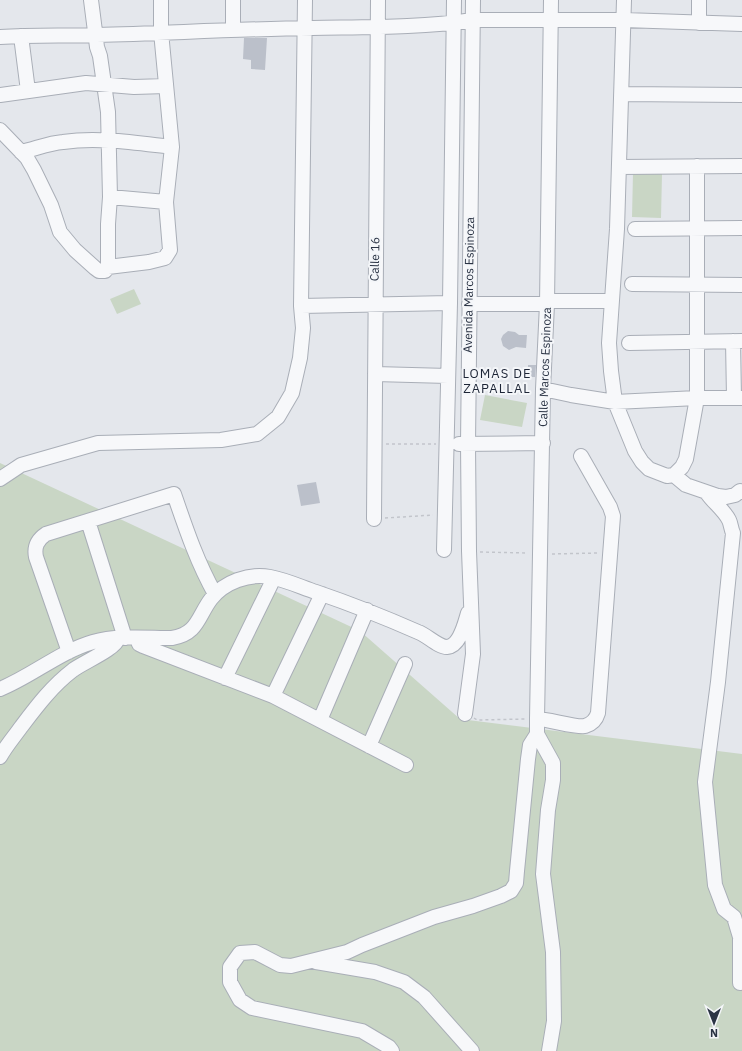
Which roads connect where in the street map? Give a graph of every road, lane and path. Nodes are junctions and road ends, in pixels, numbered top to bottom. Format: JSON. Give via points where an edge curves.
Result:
{"nodes":[{"id":1,"x":92,"y":0,"type":"edge"},
{"id":2,"x":161,"y":0,"type":"edge"},
{"id":3,"x":233,"y":0,"type":"edge"},
{"id":4,"x":305,"y":0,"type":"edge"},
{"id":5,"x":378,"y":0,"type":"edge"},
{"id":6,"x":454,"y":0,"type":"edge"},
{"id":7,"x":473,"y":0,"type":"edge"},
{"id":8,"x":551,"y":0,"type":"edge"},
{"id":9,"x":624,"y":0,"type":"edge"},
{"id":10,"x":700,"y":0,"type":"edge"},
{"id":11,"x":550,"y":19,"type":"junction"},
{"id":12,"x":473,"y":20,"type":"junction"},
{"id":13,"x":624,"y":20,"type":"junction"},
{"id":14,"x":454,"y":23,"type":"junction"},
{"id":15,"x":699,"y":23,"type":"junction"},
{"id":16,"x":742,"y":24,"type":"edge"},
{"id":17,"x":378,"y":26,"type":"junction"},
{"id":18,"x":304,"y":28,"type":"junction"},
{"id":19,"x":233,"y":29,"type":"junction"},
{"id":20,"x":161,"y":32,"type":"junction"},
{"id":21,"x":95,"y":35,"type":"junction"},
{"id":22,"x":21,"y":36,"type":"junction"},
{"id":23,"x":0,"y":37,"type":"edge"},
{"id":24,"x":105,"y":86,"type":"junction"},
{"id":25,"x":166,"y":86,"type":"junction"},
{"id":26,"x":28,"y":90,"type":"junction"},
{"id":27,"x":621,"y":94,"type":"junction"},
{"id":28,"x":0,"y":95,"type":"edge"},
{"id":29,"x":742,"y":95,"type":"edge"},
{"id":30,"x":0,"y":130,"type":"edge"},
{"id":31,"x":109,"y":140,"type":"junction"},
{"id":32,"x":172,"y":147,"type":"junction"},
{"id":33,"x":21,"y":152,"type":"junction"},
{"id":34,"x":697,"y":166,"type":"junction"},
{"id":35,"x":742,"y":166,"type":"edge"},
{"id":36,"x":619,"y":167,"type":"junction"},
{"id":37,"x":110,"y":197,"type":"junction"},
{"id":38,"x":166,"y":202,"type":"junction"},
{"id":39,"x":697,"y":228,"type":"junction"},
{"id":40,"x":742,"y":228,"type":"edge"},
{"id":41,"x":635,"y":229,"type":"dead end"},
{"id":42,"x":108,"y":267,"type":"junction"},
{"id":43,"x":632,"y":284,"type":"dead end"},
{"id":44,"x":697,"y":284,"type":"junction"},
{"id":45,"x":742,"y":285,"type":"edge"},
{"id":46,"x":611,"y":301,"type":"junction"},
{"id":47,"x":547,"y":302,"type":"junction"},
{"id":48,"x":375,"y":304,"type":"junction"},
{"id":49,"x":450,"y":304,"type":"junction"},
{"id":50,"x":469,"y":304,"type":"junction"},
{"id":51,"x":301,"y":306,"type":"junction"},
{"id":52,"x":738,"y":341,"type":"edge"},
{"id":53,"x":697,"y":342,"type":"junction"},
{"id":54,"x":629,"y":343,"type":"dead end"},
{"id":55,"x":375,"y":374,"type":"junction"},
{"id":56,"x":448,"y":376,"type":"junction"},
{"id":57,"x":542,"y":389,"type":"junction"},
{"id":58,"x":696,"y":398,"type":"junction"},
{"id":59,"x":738,"y":398,"type":"edge"},
{"id":60,"x":615,"y":402,"type":"junction"},
{"id":61,"x":542,"y":443,"type":"junction"},
{"id":62,"x":374,"y":444,"type":"junction"},
{"id":63,"x":447,"y":444,"type":"junction"},
{"id":64,"x":468,"y":444,"type":"junction"},
{"id":65,"x":581,"y":456,"type":"dead end"},
{"id":66,"x":674,"y":475,"type":"junction"},
{"id":67,"x":0,"y":479,"type":"edge"},
{"id":68,"x":741,"y":489,"type":"edge"},
{"id":69,"x":706,"y":493,"type":"junction"},
{"id":70,"x":445,"y":512,"type":"junction"},
{"id":71,"x":374,"y":519,"type":"joint"},
{"id":72,"x":88,"y":521,"type":"junction"},
{"id":73,"x":444,"y":550,"type":"dead end"},
{"id":74,"x":469,"y":551,"type":"junction"},
{"id":75,"x":610,"y":553,"type":"junction"},
{"id":76,"x":540,"y":554,"type":"junction"},
{"id":77,"x":274,"y":578,"type":"junction"},
{"id":78,"x":215,"y":594,"type":"junction"},
{"id":79,"x":322,"y":594,"type":"junction"},
{"id":80,"x":471,"y":603,"type":"junction"},
{"id":81,"x":367,"y":610,"type":"junction"},
{"id":82,"x":127,"y":638,"type":"junction"},
{"id":83,"x":69,"y":652,"type":"junction"},
{"id":84,"x":405,"y":664,"type":"dead end"},
{"id":85,"x":224,"y":678,"type":"junction"},
{"id":86,"x":0,"y":689,"type":"edge"},
{"id":87,"x":273,"y":696,"type":"junction"},
{"id":88,"x":466,"y":714,"type":"joint"},
{"id":89,"x":537,"y":719,"type":"junction"},
{"id":90,"x":320,"y":720,"type":"junction"},
{"id":91,"x":537,"y":734,"type":"junction"},
{"id":92,"x":369,"y":746,"type":"junction"},
{"id":93,"x":0,"y":757,"type":"edge"},
{"id":94,"x":406,"y":765,"type":"dead end"},
{"id":95,"x":312,"y":961,"type":"junction"},
{"id":96,"x":740,"y":983,"type":"dead end"},
{"id":97,"x":392,"y":1051,"type":"edge"},
{"id":98,"x":472,"y":1051,"type":"edge"},
{"id":99,"x":549,"y":1051,"type":"edge"}],
"edges":[{"from":1,"to":21,"type":"street"},
{"from":2,"to":20,"type":"street"},
{"from":3,"to":19,"type":"street"},
{"from":4,"to":18,"type":"street"},
{"from":5,"to":17,"type":"street","name":"Calle 16"},
{"from":6,"to":14,"type":"street","name":"Avenida Marcos Espinoza"},
{"from":7,"to":12,"type":"street","name":"Avenida Marcos Espinoza"},
{"from":8,"to":11,"type":"street","name":"Calle Marcos Espinoza"},
{"from":9,"to":13,"type":"street"},
{"from":10,"to":15,"type":"street"},
{"from":11,"to":12,"type":"street"},
{"from":11,"to":13,"type":"street"},
{"from":11,"to":47,"type":"street","name":"Calle Marcos Espinoza"},
{"from":12,"to":14,"type":"street"},
{"from":12,"to":50,"type":"street","name":"Avenida Marcos Espinoza"},
{"from":13,"to":15,"type":"street"},
{"from":13,"to":27,"type":"street"},
{"from":14,"to":17,"type":"street"},
{"from":14,"to":49,"type":"street","name":"Avenida Marcos Espinoza"},
{"from":15,"to":16,"type":"street"},
{"from":17,"to":18,"type":"street"},
{"from":17,"to":48,"type":"street","name":"Calle 16"},
{"from":18,"to":19,"type":"street"},
{"from":18,"to":51,"type":"street"},
{"from":19,"to":20,"type":"street"},
{"from":20,"to":21,"type":"street"},
{"from":20,"to":25,"type":"street"},
{"from":21,"to":22,"type":"street"},
{"from":21,"to":24,"type":"street"},
{"from":22,"to":23,"type":"street"},
{"from":22,"to":26,"type":"street"},
{"from":24,"to":25,"type":"street"},
{"from":24,"to":26,"type":"street","via":[[86,83]]},
{"from":24,"to":31,"type":"street"},
{"from":25,"to":32,"type":"street"},
{"from":26,"to":28,"type":"street"},
{"from":27,"to":29,"type":"street"},
{"from":27,"to":36,"type":"street"},
{"from":30,"to":33,"type":"street"},
{"from":31,"to":32,"type":"street"},
{"from":31,"to":33,"type":"street","via":[[63,142]]},
{"from":31,"to":37,"type":"street"},
{"from":32,"to":38,"type":"street"},
{"from":33,"to":42,"type":"street","via":[[39,180],[60,232],[75,250],[99,271],[105,271]]},
{"from":34,"to":35,"type":"street"},
{"from":34,"to":36,"type":"street"},
{"from":34,"to":39,"type":"street"},
{"from":36,"to":46,"type":"street"},
{"from":37,"to":38,"type":"street"},
{"from":37,"to":42,"type":"street"},
{"from":38,"to":42,"type":"street","via":[[170,250],[165,258]]},
{"from":39,"to":40,"type":"street"},
{"from":39,"to":41,"type":"street"},
{"from":39,"to":44,"type":"street"},
{"from":43,"to":44,"type":"street"},
{"from":44,"to":45,"type":"street"},
{"from":44,"to":53,"type":"street"},
{"from":46,"to":47,"type":"street"},
{"from":46,"to":60,"type":"street","via":[[610,371]]},
{"from":47,"to":50,"type":"street"},
{"from":47,"to":57,"type":"street","name":"Calle Marcos Espinoza"},
{"from":48,"to":49,"type":"street"},
{"from":48,"to":51,"type":"street"},
{"from":48,"to":55,"type":"street","name":"Calle 16"},
{"from":49,"to":56,"type":"street","name":"Avenida Marcos Espinoza"},
{"from":50,"to":64,"type":"street","name":"Avenida Marcos Espinoza"},
{"from":51,"to":67,"type":"street","via":[[303,328],[300,358],[292,392],[278,417],[257,434],[221,440],[98,443],[21,464]]},
{"from":52,"to":53,"type":"street"},
{"from":52,"to":59,"type":"street"},
{"from":53,"to":54,"type":"street"},
{"from":53,"to":58,"type":"street"},
{"from":55,"to":56,"type":"street"},
{"from":55,"to":62,"type":"street","name":"Calle 16"},
{"from":56,"to":63,"type":"street","name":"Avenida Marcos Espinoza"},
{"from":57,"to":60,"type":"street"},
{"from":57,"to":61,"type":"street","name":"Calle Marcos Espinoza"},
{"from":58,"to":59,"type":"street"},
{"from":58,"to":60,"type":"street"},
{"from":58,"to":66,"type":"street","via":[[686,459]]},
{"from":60,"to":66,"type":"street","via":[[642,462],[656,472],[667,476]]},
{"from":61,"to":64,"type":"street"},
{"from":61,"to":76,"type":"street","name":"Calle Marcos Espinoza"},
{"from":62,"to":63,"type":"path"},
{"from":62,"to":71,"type":"street","name":"Calle 16"},
{"from":63,"to":64,"type":"street"},
{"from":63,"to":70,"type":"street","name":"Avenida Marcos Espinoza"},
{"from":64,"to":74,"type":"street","name":"Avenida Marcos Espinoza"},
{"from":65,"to":75,"type":"street","via":[[613,516]]},
{"from":66,"to":69,"type":"street","via":[[686,486]]},
{"from":68,"to":69,"type":"street","via":[[735,495],[726,497]]},
{"from":69,"to":96,"type":"street","via":[[723,510],[733,533],[705,782],[715,885],[724,909],[734,918],[740,937]]},
{"from":70,"to":71,"type":"path","via":[[429,516]]},
{"from":70,"to":73,"type":"street","name":"Avenida Marcos Espinoza"},
{"from":72,"to":78,"type":"street","via":[[174,494],[191,545]]},
{"from":72,"to":82,"type":"street"},
{"from":72,"to":83,"type":"street","via":[[46,534],[36,547],[36,557]]},
{"from":74,"to":76,"type":"path"},
{"from":74,"to":80,"type":"street","name":"Avenida Marcos Espinoza"},
{"from":75,"to":76,"type":"path"},
{"from":75,"to":89,"type":"street","via":[[596,719],[583,726]]},
{"from":76,"to":89,"type":"street","name":"Calle Marcos Espinoza"},
{"from":77,"to":78,"type":"street","via":[[258,576],[241,579]]},
{"from":77,"to":79,"type":"street"},
{"from":77,"to":85,"type":"street"},
{"from":78,"to":82,"type":"street","via":[[186,634],[172,638]]},
{"from":79,"to":81,"type":"street"},
{"from":79,"to":87,"type":"street"},
{"from":80,"to":81,"type":"street","via":[[458,639],[447,647],[440,646],[426,635]]},
{"from":80,"to":88,"type":"street","name":"Avenida Marcos Espinoza","via":[[473,654]]},
{"from":81,"to":90,"type":"street"},
{"from":82,"to":83,"type":"street","via":[[93,642]]},
{"from":82,"to":85,"type":"street"},
{"from":82,"to":93,"type":"street","via":[[74,670],[52,688]]},
{"from":83,"to":86,"type":"street"},
{"from":84,"to":92,"type":"street"},
{"from":85,"to":87,"type":"street"},
{"from":87,"to":90,"type":"street"},
{"from":88,"to":89,"type":"path","via":[[478,720]]},
{"from":89,"to":91,"type":"street","name":"Calle Marcos Espinoza"},
{"from":90,"to":92,"type":"street"},
{"from":91,"to":95,"type":"street","via":[[530,745],[516,883],[511,891],[347,952]]},
{"from":91,"to":99,"type":"street","via":[[553,763],[543,874],[554,952],[554,1021]]},
{"from":92,"to":94,"type":"street"},
{"from":95,"to":97,"type":"street","via":[[290,966],[280,965],[255,952],[240,953],[230,967],[230,982],[240,1000],[252,1008],[362,1031]]},
{"from":95,"to":98,"type":"street","via":[[375,972],[404,982],[424,997]]}]}
